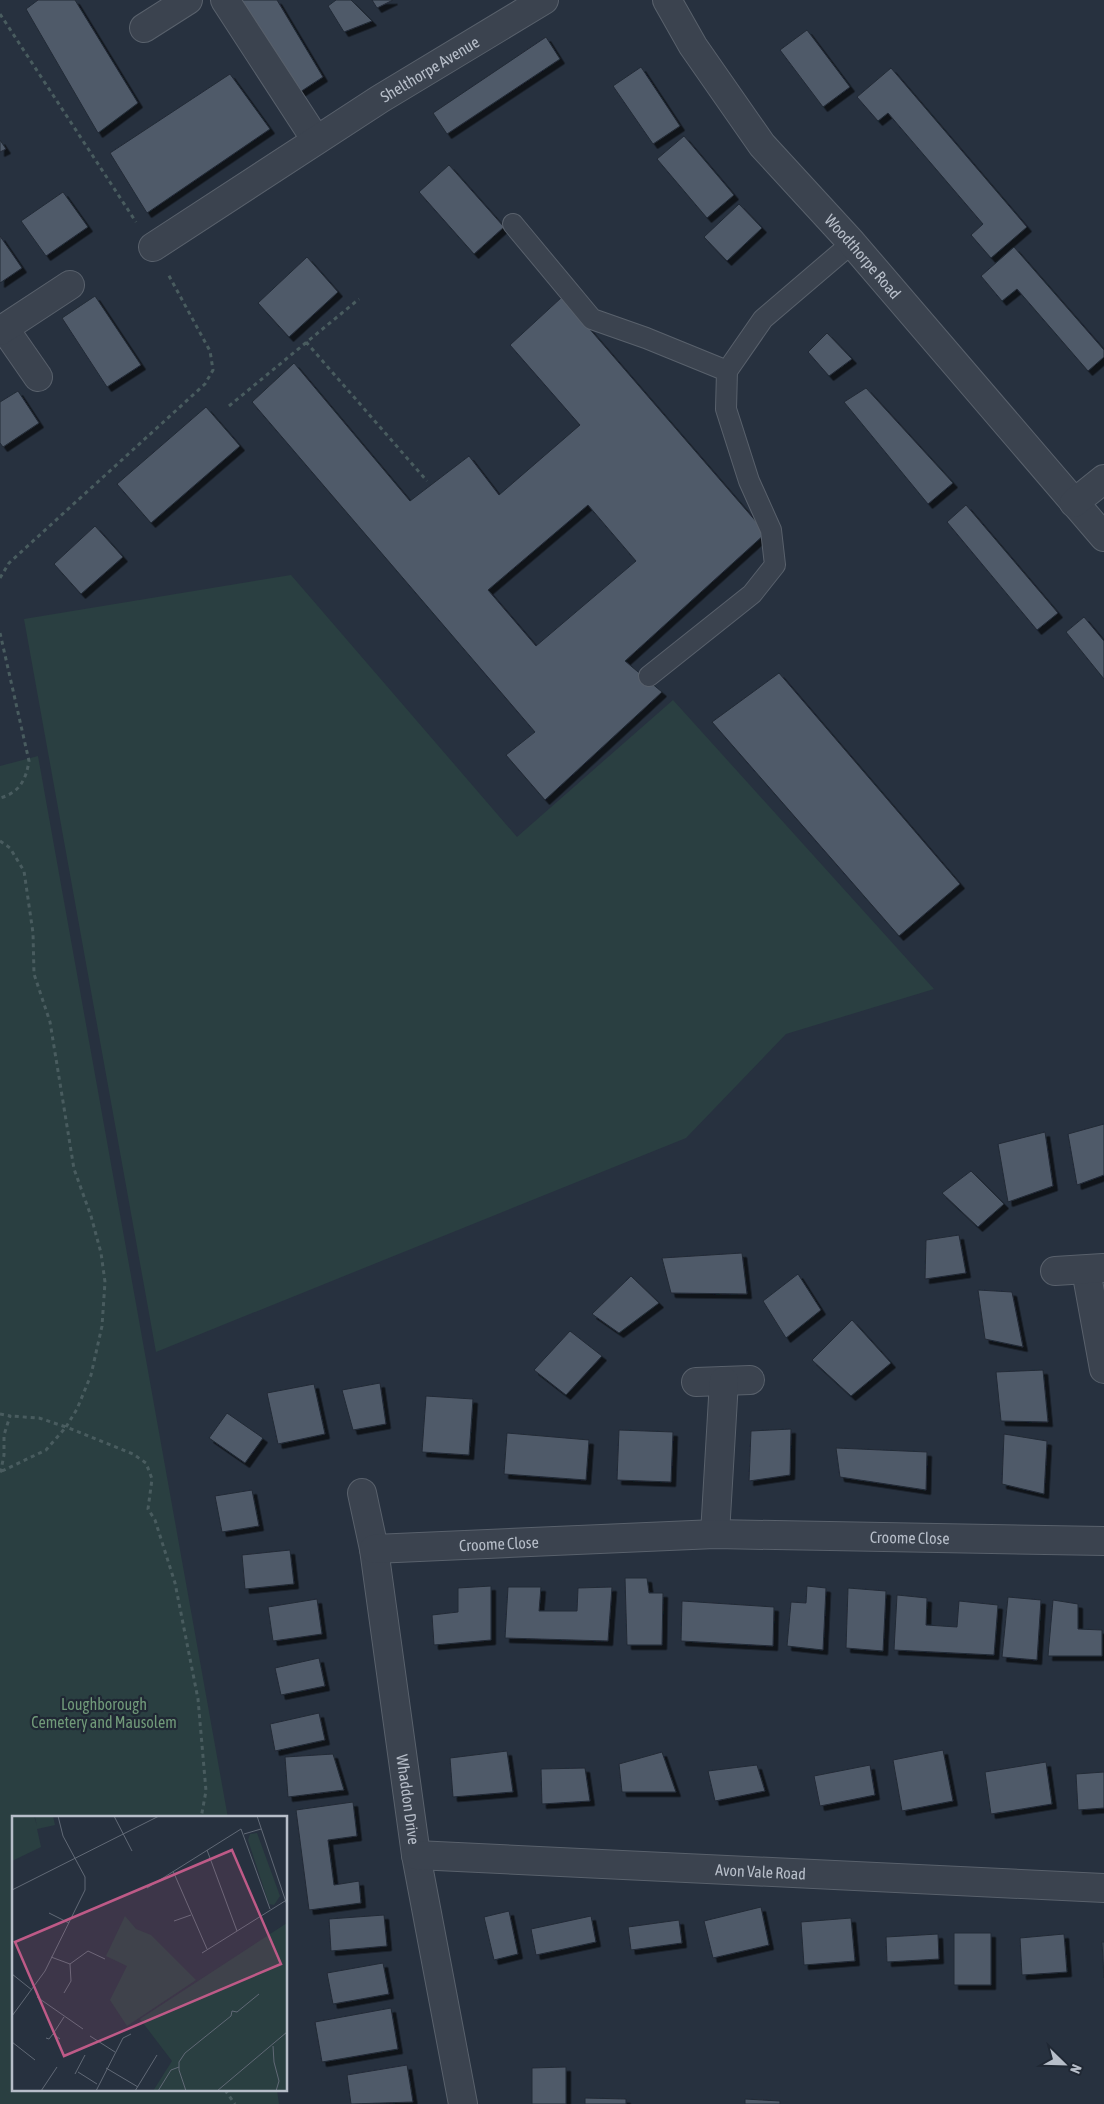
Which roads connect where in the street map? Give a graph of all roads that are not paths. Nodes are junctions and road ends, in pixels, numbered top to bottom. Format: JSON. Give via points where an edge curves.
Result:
{"nodes":[{"id":1,"x":188,"y":0,"type":"edge"},
{"id":2,"x":225,"y":0,"type":"edge"},
{"id":3,"x":544,"y":0,"type":"edge"},
{"id":4,"x":667,"y":0,"type":"edge"},
{"id":5,"x":144,"y":28,"type":"dead end"},
{"id":6,"x":316,"y":140,"type":"junction"},
{"id":7,"x":513,"y":224,"type":"dead end"},
{"id":8,"x":852,"y":243,"type":"junction"},
{"id":9,"x":153,"y":247,"type":"road end"},
{"id":10,"x":70,"y":286,"type":"dead end"},
{"id":11,"x":2,"y":329,"type":"edge"},
{"id":12,"x":727,"y":371,"type":"junction"},
{"id":13,"x":38,"y":377,"type":"dead end"},
{"id":14,"x":1104,"y":479,"type":"edge"},
{"id":15,"x":1074,"y":503,"type":"junction"},
{"id":16,"x":1104,"y":538,"type":"edge"},
{"id":17,"x":649,"y":676,"type":"dead end"},
{"id":18,"x":1095,"y":1269,"type":"edge"},
{"id":19,"x":1055,"y":1271,"type":"dead end"},
{"id":20,"x":1104,"y":1369,"type":"edge"},
{"id":21,"x":696,"y":1382,"type":"dead end"},
{"id":22,"x":362,"y":1493,"type":"dead end"},
{"id":23,"x":715,"y":1534,"type":"junction"},
{"id":24,"x":1104,"y":1541,"type":"edge"},
{"id":25,"x":374,"y":1549,"type":"junction"},
{"id":26,"x":416,"y":1855,"type":"junction"},
{"id":27,"x":1104,"y":1888,"type":"edge"},
{"id":28,"x":463,"y":2104,"type":"edge"}],
"edges":[{"from":1,"to":5,"type":"street"},
{"from":2,"to":6,"type":"street"},
{"from":3,"to":6,"type":"street","name":"Shelthorpe Avenue"},
{"from":4,"to":8,"type":"street","name":"Woodthorpe Road","via":[[693,46],[762,145]]},
{"from":6,"to":9,"type":"street","name":"Shelthorpe Avenue"},
{"from":7,"to":12,"type":"lane","via":[[592,319]]},
{"from":8,"to":12,"type":"lane","via":[[763,320]]},
{"from":8,"to":15,"type":"street","name":"Woodthorpe Road"},
{"from":10,"to":11,"type":"street"},
{"from":11,"to":13,"type":"street"},
{"from":12,"to":17,"type":"lane","via":[[726,409],[770,530],[775,565],[752,594]]},
{"from":14,"to":15,"type":"street"},
{"from":15,"to":16,"type":"street","name":"Woodthorpe Road"},
{"from":18,"to":19,"type":"street"},
{"from":18,"to":20,"type":"street"},
{"from":21,"to":23,"type":"street","via":[[737,1380]]},
{"from":22,"to":25,"type":"street","name":"Whaddon Drive"},
{"from":23,"to":24,"type":"street","name":"Croome Close"},
{"from":23,"to":25,"type":"street","name":"Croome Close"},
{"from":25,"to":26,"type":"street","name":"Whaddon Drive"},
{"from":26,"to":27,"type":"street","name":"Avon Vale Road"},
{"from":26,"to":28,"type":"street","name":"Whaddon Drive"}]}
